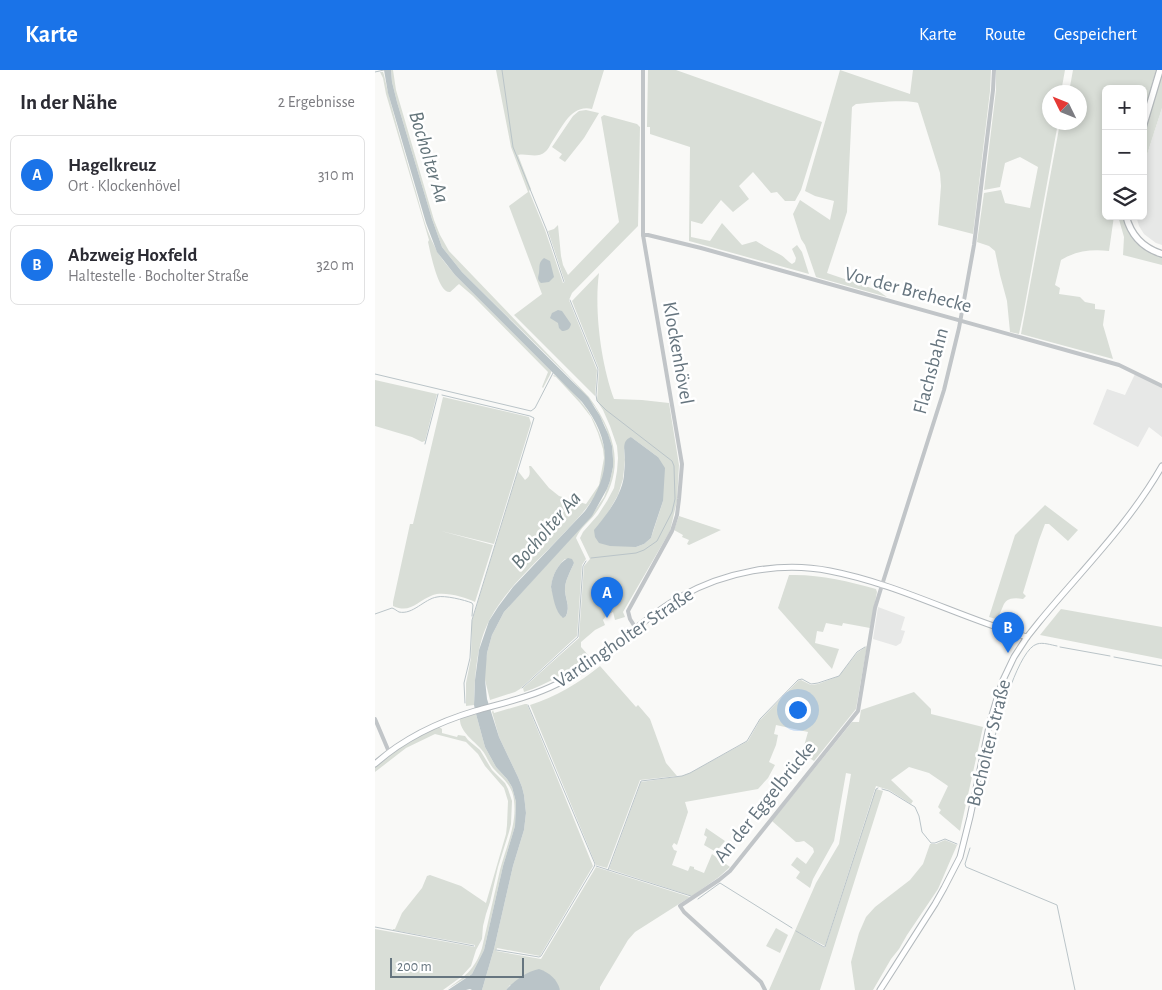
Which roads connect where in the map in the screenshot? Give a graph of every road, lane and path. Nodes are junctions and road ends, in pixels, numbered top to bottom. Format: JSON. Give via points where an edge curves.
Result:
{"nodes":[{"id":1,"x":643,"y":70,"type":"edge"},
{"id":2,"x":994,"y":70,"type":"edge"},
{"id":3,"x":1159,"y":70,"type":"edge"},
{"id":4,"x":1147,"y":113,"type":"edge"},
{"id":5,"x":1127,"y":220,"type":"edge"},
{"id":6,"x":643,"y":235,"type":"junction"},
{"id":7,"x":1162,"y":254,"type":"edge"},
{"id":8,"x":960,"y":320,"type":"junction"},
{"id":9,"x":1162,"y":386,"type":"edge"},
{"id":10,"x":1162,"y":466,"type":"edge"},
{"id":11,"x":881,"y":585,"type":"junction"},
{"id":12,"x":635,"y":627,"type":"junction"},
{"id":13,"x":1027,"y":637,"type":"junction"},
{"id":14,"x":375,"y":719,"type":"edge"},
{"id":15,"x":389,"y":752,"type":"junction"},
{"id":16,"x":375,"y":764,"type":"edge"},
{"id":17,"x":765,"y":990,"type":"edge"},
{"id":18,"x":881,"y":990,"type":"edge"}],
"edges":[{"from":1,"to":6,"type":"street","name":"Klockenhövel"},
{"from":2,"to":8,"type":"street","name":"Flachsbahn","via":[[974,245]]},
{"from":3,"to":4,"type":"main road"},
{"from":5,"to":7,"type":"main road","via":[[1138,240]]},
{"from":6,"to":8,"type":"street","name":"Vor der Brehecke"},
{"from":6,"to":12,"type":"street","name":"Klockenhövel","via":[[681,464],[677,515],[629,610],[629,619]]},
{"from":8,"to":9,"type":"street","name":"Vor der Brehecke","via":[[1119,364]]},
{"from":8,"to":11,"type":"street","name":"Flachsbahn","via":[[944,390]]},
{"from":10,"to":13,"type":"street","name":"Bocholter Straße","via":[[1122,525]]},
{"from":11,"to":12,"type":"street","name":"Vardingholter Straße","via":[[807,569],[773,568],[741,573],[691,591]]},
{"from":11,"to":13,"type":"street","name":"Vardingholter Straße"},
{"from":11,"to":17,"type":"street","name":"An der Eggelbrücke","via":[[858,711],[730,871],[680,906],[761,982]]},
{"from":12,"to":15,"type":"street","name":"Vardingholter Straße","via":[[571,678],[538,693],[438,724]]},
{"from":13,"to":18,"type":"street","name":"Bocholter Straße","via":[[1007,673],[993,711],[960,857],[945,888]]},
{"from":14,"to":15,"type":"street"},
{"from":15,"to":16,"type":"street","name":"Vardingholter Straße"}]}
